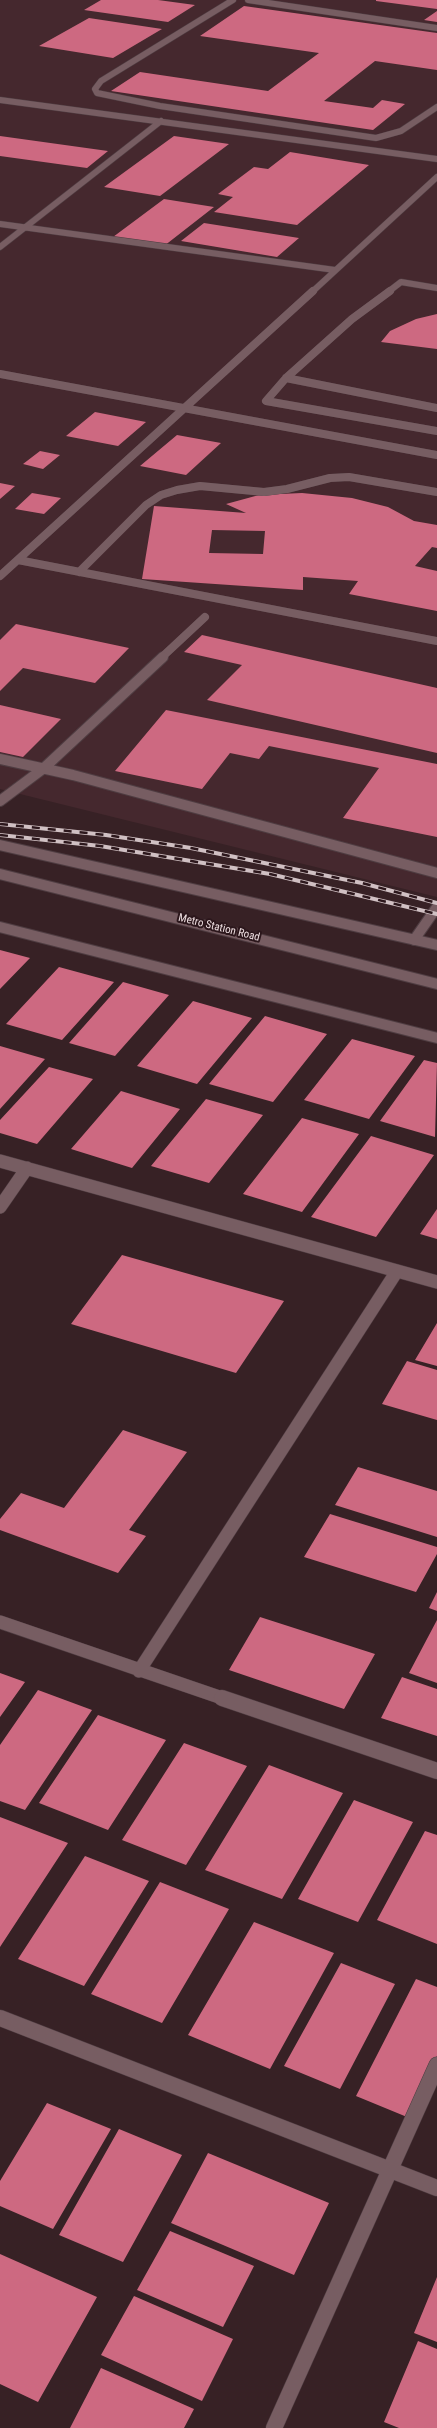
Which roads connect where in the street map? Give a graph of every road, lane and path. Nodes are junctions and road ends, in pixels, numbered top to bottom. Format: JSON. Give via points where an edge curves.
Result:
{"nodes":[{"id":1,"x":233,"y":0,"type":"edge"},
{"id":2,"x":248,"y":0,"type":"edge"},
{"id":3,"x":437,"y":28,"type":"edge"},
{"id":4,"x":0,"y":100,"type":"edge"},
{"id":5,"x":437,"y":107,"type":"edge"},
{"id":6,"x":161,"y":121,"type":"junction"},
{"id":7,"x":437,"y":159,"type":"edge"},
{"id":8,"x":437,"y":177,"type":"edge"},
{"id":9,"x":0,"y":224,"type":"edge"},
{"id":10,"x":25,"y":227,"type":"junction"},
{"id":11,"x":0,"y":247,"type":"edge"},
{"id":12,"x":335,"y":270,"type":"junction"},
{"id":13,"x":437,"y":288,"type":"edge"},
{"id":14,"x":0,"y":374,"type":"edge"},
{"id":15,"x":10,"y":376,"type":"junction"},
{"id":16,"x":286,"y":378,"type":"junction"},
{"id":17,"x":0,"y":385,"type":"edge"},
{"id":18,"x":185,"y":407,"type":"junction"},
{"id":19,"x":437,"y":408,"type":"edge"},
{"id":20,"x":437,"y":431,"type":"edge"},
{"id":21,"x":437,"y":455,"type":"edge"},
{"id":22,"x":437,"y":492,"type":"edge"},
{"id":23,"x":18,"y":560,"type":"junction"},
{"id":24,"x":79,"y":572,"type":"junction"},
{"id":25,"x":0,"y":576,"type":"edge"},
{"id":26,"x":205,"y":617,"type":"dead end"},
{"id":27,"x":437,"y":641,"type":"edge"},
{"id":28,"x":0,"y":759,"type":"edge"},
{"id":29,"x":44,"y":768,"type":"junction"},
{"id":30,"x":0,"y":801,"type":"edge"},
{"id":31,"x":0,"y":844,"type":"edge"},
{"id":32,"x":437,"y":873,"type":"edge"},
{"id":33,"x":0,"y":874,"type":"edge"},
{"id":34,"x":437,"y":907,"type":"edge"},
{"id":35,"x":0,"y":927,"type":"edge"},
{"id":36,"x":414,"y":940,"type":"junction"},
{"id":37,"x":437,"y":945,"type":"edge"},
{"id":38,"x":437,"y":984,"type":"edge"},
{"id":39,"x":437,"y":1038,"type":"edge"},
{"id":40,"x":0,"y":1161,"type":"edge"},
{"id":41,"x":27,"y":1168,"type":"junction"},
{"id":42,"x":0,"y":1207,"type":"edge"},
{"id":43,"x":398,"y":1271,"type":"junction"},
{"id":44,"x":437,"y":1282,"type":"edge"},
{"id":45,"x":0,"y":1622,"type":"edge"},
{"id":46,"x":139,"y":1671,"type":"junction"},
{"id":47,"x":437,"y":1771,"type":"edge"},
{"id":48,"x":0,"y":2018,"type":"edge"},
{"id":49,"x":437,"y":2065,"type":"edge"},
{"id":50,"x":390,"y":2170,"type":"junction"},
{"id":51,"x":437,"y":2188,"type":"edge"},
{"id":52,"x":274,"y":2428,"type":"edge"}],
"edges":[{"from":1,"to":5,"type":"street","via":[[101,81],[95,89],[97,93],[160,106],[376,138],[401,131]]},
{"from":2,"to":3,"type":"street"},
{"from":4,"to":6,"type":"street"},
{"from":6,"to":7,"type":"street"},
{"from":6,"to":10,"type":"street"},
{"from":8,"to":12,"type":"street"},
{"from":9,"to":10,"type":"street"},
{"from":10,"to":11,"type":"street"},
{"from":10,"to":12,"type":"street"},
{"from":12,"to":18,"type":"street"},
{"from":13,"to":16,"type":"street","via":[[400,282],[352,319]]},
{"from":14,"to":15,"type":"street"},
{"from":15,"to":17,"type":"street"},
{"from":15,"to":18,"type":"street"},
{"from":16,"to":19,"type":"street"},
{"from":16,"to":20,"type":"street","via":[[266,401]]},
{"from":18,"to":21,"type":"street"},
{"from":18,"to":23,"type":"street"},
{"from":22,"to":24,"type":"street","via":[[349,477],[330,478],[264,492],[200,486],[177,490],[161,495],[146,505]]},
{"from":23,"to":24,"type":"street"},
{"from":23,"to":25,"type":"street"},
{"from":24,"to":27,"type":"street"},
{"from":26,"to":29,"type":"street"},
{"from":28,"to":29,"type":"street"},
{"from":29,"to":30,"type":"street"},
{"from":29,"to":32,"type":"street"},
{"from":31,"to":36,"type":"street"},
{"from":33,"to":38,"type":"street","name":"Metro Station Road"},
{"from":34,"to":36,"type":"street"},
{"from":35,"to":39,"type":"street"},
{"from":36,"to":37,"type":"street"},
{"from":40,"to":41,"type":"street"},
{"from":41,"to":42,"type":"street"},
{"from":41,"to":43,"type":"street"},
{"from":43,"to":44,"type":"street"},
{"from":43,"to":46,"type":"street"},
{"from":45,"to":46,"type":"street"},
{"from":46,"to":47,"type":"street"},
{"from":48,"to":50,"type":"street"},
{"from":49,"to":50,"type":"street"},
{"from":50,"to":51,"type":"street"},
{"from":50,"to":52,"type":"street"}]}
